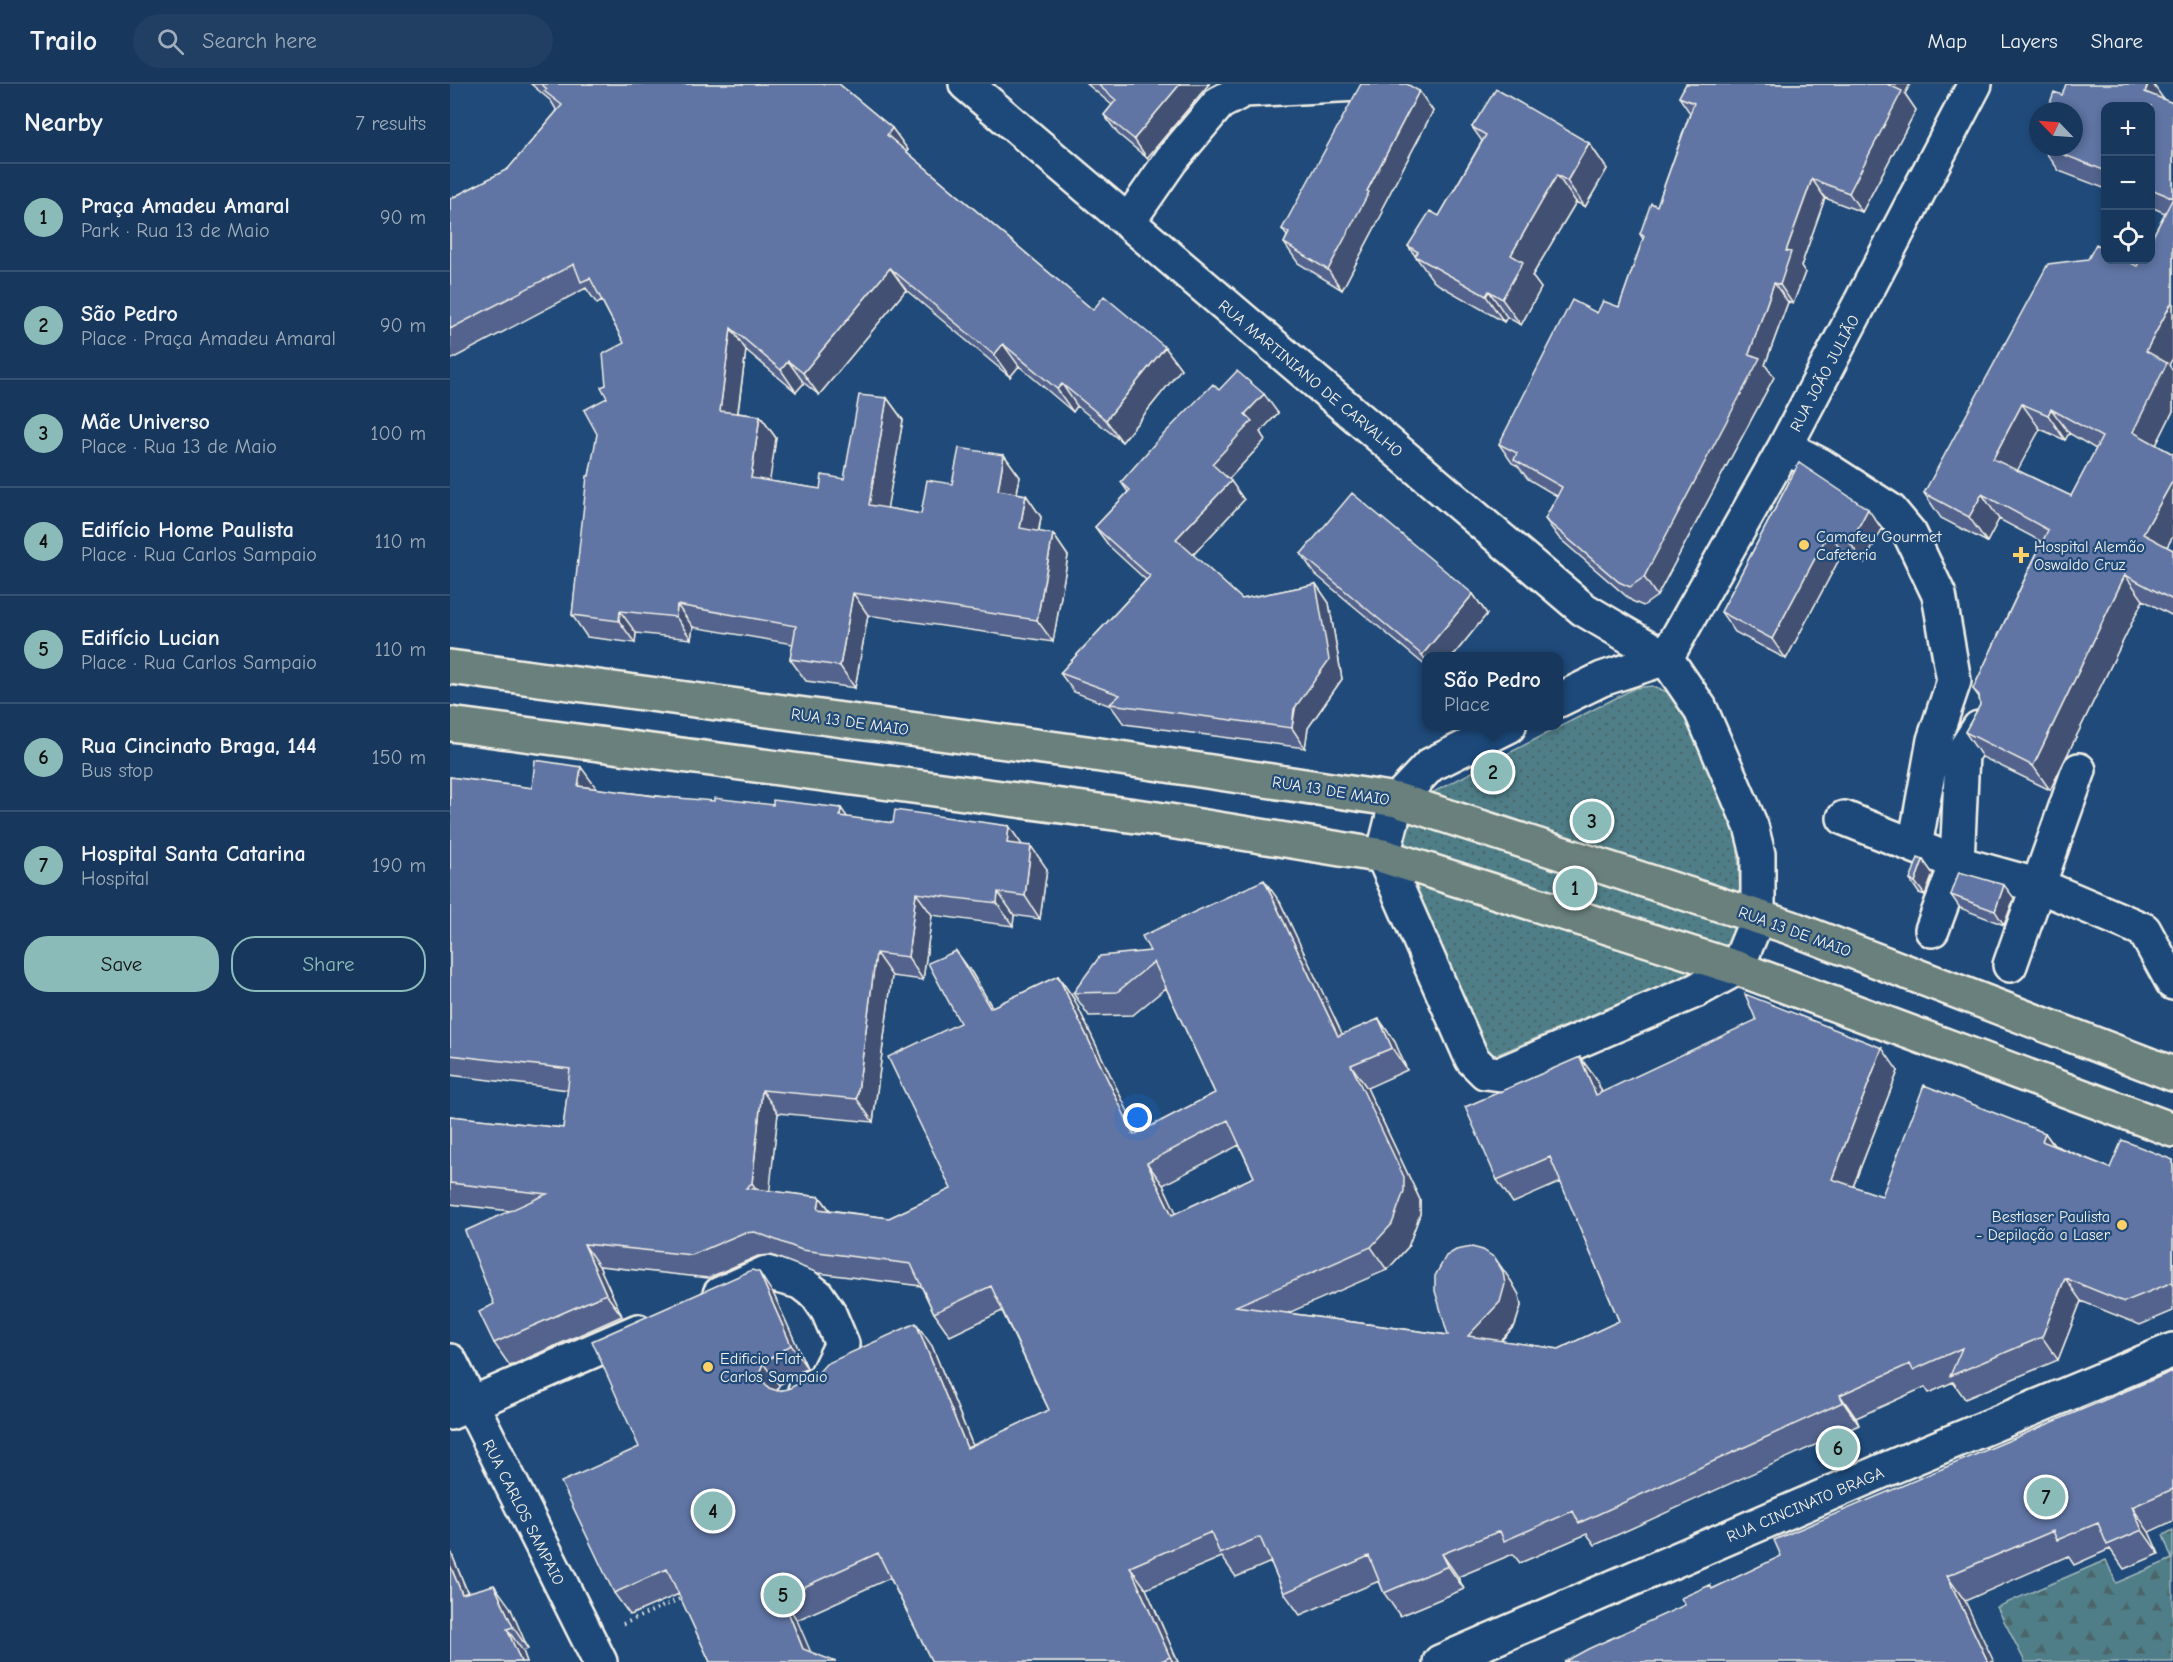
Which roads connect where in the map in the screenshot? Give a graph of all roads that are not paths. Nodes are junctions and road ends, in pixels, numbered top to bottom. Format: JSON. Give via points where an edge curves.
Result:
{"nodes":[{"id":1,"x":966,"y":84,"type":"edge"},
{"id":2,"x":1358,"y":84,"type":"edge"},
{"id":3,"x":1975,"y":84,"type":"edge"},
{"id":4,"x":1128,"y":222,"type":"junction"},
{"id":5,"x":1785,"y":447,"type":"junction"},
{"id":6,"x":1666,"y":658,"type":"junction"},
{"id":7,"x":450,"y":667,"type":"edge"},
{"id":8,"x":1563,"y":698,"type":"edge"},
{"id":9,"x":450,"y":724,"type":"edge"},
{"id":10,"x":1501,"y":730,"type":"edge"},
{"id":11,"x":1958,"y":741,"type":"junction"},
{"id":12,"x":2079,"y":770,"type":"dead end"},
{"id":13,"x":1397,"y":800,"type":"junction"},
{"id":14,"x":1844,"y":818,"type":"dead end"},
{"id":15,"x":1915,"y":846,"type":"junction"},
{"id":16,"x":1383,"y":856,"type":"junction"},
{"id":17,"x":1957,"y":863,"type":"junction"},
{"id":18,"x":2040,"y":886,"type":"junction"},
{"id":19,"x":1758,"y":917,"type":"junction"},
{"id":20,"x":1932,"y":930,"type":"dead end"},
{"id":21,"x":2010,"y":965,"type":"dead end"},
{"id":22,"x":1737,"y":968,"type":"junction"},
{"id":23,"x":2173,"y":983,"type":"edge"},
{"id":24,"x":2173,"y":1074,"type":"edge"},
{"id":25,"x":2173,"y":1130,"type":"edge"},
{"id":26,"x":2173,"y":1350,"type":"edge"},
{"id":27,"x":450,"y":1361,"type":"edge"},
{"id":28,"x":795,"y":1395,"type":"edge"},
{"id":29,"x":460,"y":1409,"type":"edge"},
{"id":30,"x":600,"y":1662,"type":"edge"},
{"id":31,"x":1440,"y":1662,"type":"edge"}],
"edges":[{"from":1,"to":4,"type":"street","name":"RUA MARTINIANO DE CARVALHO"},
{"from":2,"to":4,"type":"street","via":[[1244,90],[1219,104],[1171,160]]},
{"from":3,"to":5,"type":"street","name":"RUA JOÃO JULIÃO"},
{"from":4,"to":6,"type":"street","name":"RUA MARTINIANO DE CARVALHO","via":[[1583,609]]},
{"from":5,"to":6,"type":"street","name":"RUA JOÃO JULIÃO"},
{"from":5,"to":11,"type":"street","via":[[1890,510],[1910,534],[1939,595],[1954,681]]},
{"from":6,"to":8,"type":"street","via":[[1602,679]]},
{"from":6,"to":19,"type":"street","via":[[1700,708],[1751,826],[1758,854]]},
{"from":7,"to":13,"type":"main road","name":"RUA 13 DE MAIO","via":[[1087,753]]},
{"from":9,"to":16,"type":"main road","via":[[1151,818]]},
{"from":10,"to":13,"type":"street","via":[[1430,765]]},
{"from":11,"to":15,"type":"street"},
{"from":11,"to":17,"type":"street"},
{"from":12,"to":18,"type":"street"},
{"from":13,"to":16,"type":"street"},
{"from":13,"to":19,"type":"main road","name":"RUA 13 DE MAIO"},
{"from":14,"to":15,"type":"street"},
{"from":15,"to":17,"type":"street"},
{"from":16,"to":22,"type":"main road"},
{"from":16,"to":22,"type":"street","via":[[1472,1059],[1485,1072],[1502,1074],[1695,991]]},
{"from":17,"to":18,"type":"street"},
{"from":17,"to":20,"type":"street"},
{"from":18,"to":21,"type":"street"},
{"from":18,"to":23,"type":"street","via":[[2144,930]]},
{"from":19,"to":22,"type":"street"},
{"from":19,"to":24,"type":"main road","name":"RUA 13 DE MAIO"},
{"from":22,"to":25,"type":"main road"},
{"from":26,"to":31,"type":"street","name":"RUA CINCINATO BRAGA"},
{"from":27,"to":29,"type":"street","name":"RUA CARLOS SAMPAIO"},
{"from":28,"to":29,"type":"street","via":[[824,1380],[842,1344],[817,1295],[800,1282],[766,1273]]},
{"from":29,"to":30,"type":"street","name":"RUA CARLOS SAMPAIO"}]}
